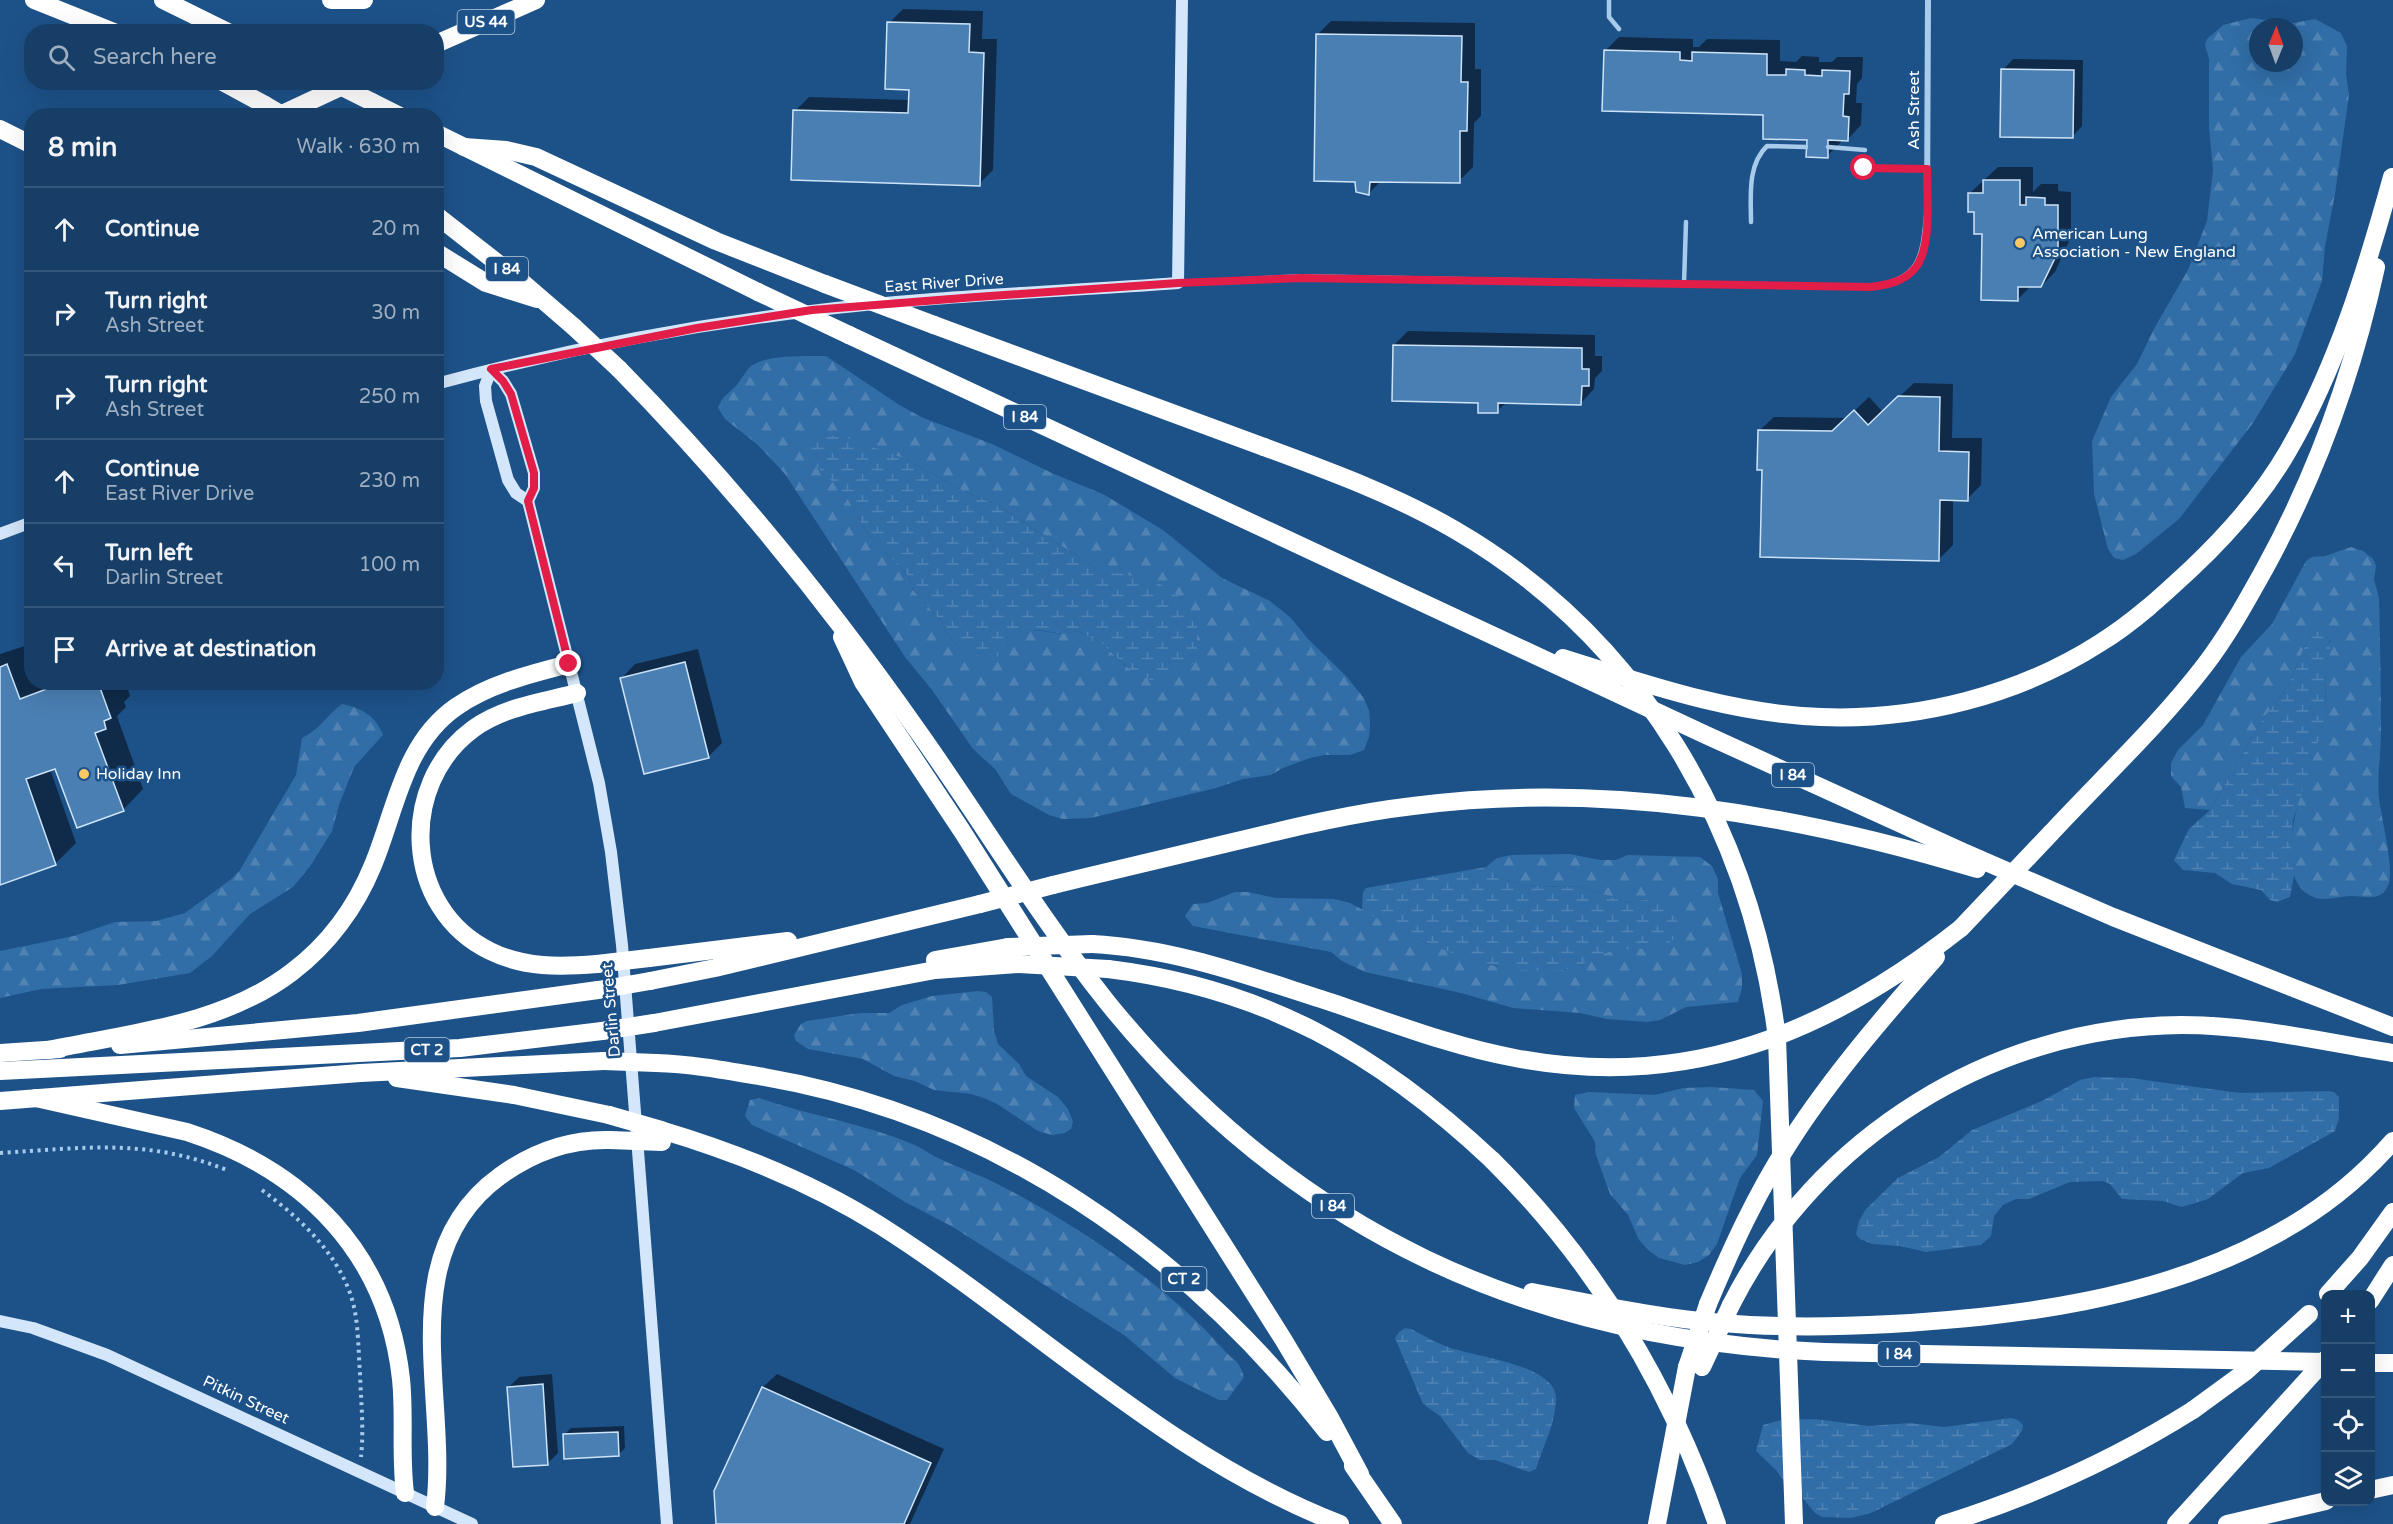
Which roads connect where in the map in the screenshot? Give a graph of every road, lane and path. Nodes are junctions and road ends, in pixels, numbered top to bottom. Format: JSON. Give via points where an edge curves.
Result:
{"nodes":[{"id":1,"x":34,"y":0,"type":"edge"},
{"id":2,"x":163,"y":0,"type":"edge"},
{"id":3,"x":331,"y":0,"type":"edge"},
{"id":4,"x":364,"y":0,"type":"edge"},
{"id":5,"x":536,"y":0,"type":"edge"},
{"id":6,"x":1182,"y":0,"type":"edge"},
{"id":7,"x":1609,"y":0,"type":"edge"},
{"id":8,"x":1928,"y":0,"type":"edge"},
{"id":9,"x":94,"y":24,"type":"edge"},
{"id":10,"x":212,"y":24,"type":"edge"},
{"id":11,"x":1619,"y":29,"type":"dead end"},
{"id":12,"x":444,"y":40,"type":"edge"},
{"id":13,"x":237,"y":90,"type":"edge"},
{"id":14,"x":328,"y":90,"type":"edge"},
{"id":15,"x":348,"y":90,"type":"edge"},
{"id":16,"x":268,"y":108,"type":"edge"},
{"id":17,"x":277,"y":108,"type":"edge"},
{"id":18,"x":384,"y":108,"type":"edge"},
{"id":19,"x":0,"y":129,"type":"edge"},
{"id":20,"x":444,"y":138,"type":"edge"},
{"id":21,"x":24,"y":141,"type":"edge"},
{"id":22,"x":464,"y":147,"type":"junction"},
{"id":23,"x":1806,"y":147,"type":"dead end"},
{"id":24,"x":1828,"y":147,"type":"dead end"},
{"id":25,"x":1864,"y":150,"type":"dead end"},
{"id":26,"x":1864,"y":168,"type":"dead end"},
{"id":27,"x":1927,"y":169,"type":"junction"},
{"id":28,"x":2392,"y":173,"type":"edge"},
{"id":29,"x":444,"y":221,"type":"edge"},
{"id":30,"x":1686,"y":222,"type":"dead end"},
{"id":31,"x":1751,"y":222,"type":"dead end"},
{"id":32,"x":444,"y":257,"type":"edge"},
{"id":33,"x":1178,"y":283,"type":"junction"},
{"id":34,"x":1684,"y":284,"type":"junction"},
{"id":35,"x":545,"y":302,"type":"junction"},
{"id":36,"x":491,"y":369,"type":"junction"},
{"id":37,"x":444,"y":382,"type":"edge"},
{"id":38,"x":528,"y":501,"type":"junction"},
{"id":39,"x":24,"y":525,"type":"edge"},
{"id":40,"x":0,"y":534,"type":"edge"},
{"id":41,"x":837,"y":619,"type":"junction"},
{"id":42,"x":1515,"y":646,"type":"junction"},
{"id":43,"x":569,"y":664,"type":"junction"},
{"id":44,"x":576,"y":693,"type":"junction"},
{"id":45,"x":2073,"y":900,"type":"junction"},
{"id":46,"x":1961,"y":928,"type":"junction"},
{"id":47,"x":862,"y":933,"type":"junction"},
{"id":48,"x":797,"y":997,"type":"junction"},
{"id":49,"x":2393,"y":1027,"type":"edge"},
{"id":50,"x":48,"y":1050,"type":"junction"},
{"id":51,"x":0,"y":1053,"type":"edge"},
{"id":52,"x":2393,"y":1053,"type":"edge"},
{"id":53,"x":0,"y":1071,"type":"edge"},
{"id":54,"x":360,"y":1073,"type":"junction"},
{"id":55,"x":36,"y":1098,"type":"junction"},
{"id":56,"x":0,"y":1101,"type":"edge"},
{"id":57,"x":662,"y":1136,"type":"junction"},
{"id":58,"x":2393,"y":1141,"type":"edge"},
{"id":59,"x":0,"y":1153,"type":"edge"},
{"id":60,"x":234,"y":1173,"type":"dead end"},
{"id":61,"x":259,"y":1188,"type":"dead end"},
{"id":62,"x":2393,"y":1212,"type":"edge"},
{"id":63,"x":2393,"y":1265,"type":"edge"},
{"id":64,"x":1480,"y":1283,"type":"junction"},
{"id":65,"x":2332,"y":1290,"type":"edge"},
{"id":66,"x":2375,"y":1293,"type":"edge"},
{"id":67,"x":2321,"y":1302,"type":"edge"},
{"id":68,"x":0,"y":1321,"type":"edge"},
{"id":69,"x":2321,"y":1361,"type":"edge"},
{"id":70,"x":2375,"y":1363,"type":"edge"},
{"id":71,"x":2393,"y":1364,"type":"edge"},
{"id":72,"x":2321,"y":1365,"type":"edge"},
{"id":73,"x":1694,"y":1367,"type":"junction"},
{"id":74,"x":362,"y":1445,"type":"dead end"},
{"id":75,"x":1360,"y":1474,"type":"junction"},
{"id":76,"x":2393,"y":1485,"type":"edge"},
{"id":77,"x":2375,"y":1489,"type":"edge"},
{"id":78,"x":405,"y":1492,"type":"junction"},
{"id":79,"x":2321,"y":1502,"type":"edge"},
{"id":80,"x":435,"y":1507,"type":"junction"},
{"id":81,"x":472,"y":1524,"type":"edge"},
{"id":82,"x":667,"y":1524,"type":"edge"},
{"id":83,"x":1340,"y":1524,"type":"edge"},
{"id":84,"x":1393,"y":1524,"type":"edge"},
{"id":85,"x":1657,"y":1524,"type":"edge"},
{"id":86,"x":1717,"y":1524,"type":"edge"},
{"id":87,"x":1794,"y":1524,"type":"edge"},
{"id":88,"x":1944,"y":1524,"type":"edge"},
{"id":89,"x":2176,"y":1524,"type":"edge"},
{"id":90,"x":2227,"y":1524,"type":"edge"}],
"edges":[{"from":1,"to":9,"type":"highway"},
{"from":2,"to":10,"type":"highway"},
{"from":3,"to":4,"type":"highway"},
{"from":5,"to":12,"type":"highway","number":"US 44"},
{"from":6,"to":33,"type":"street"},
{"from":7,"to":11,"type":"lane","via":[[1609,17]]},
{"from":8,"to":27,"type":"street","name":"Ash Street"},
{"from":13,"to":16,"type":"highway"},
{"from":14,"to":17,"type":"highway"},
{"from":15,"to":18,"type":"highway","bridge":true},
{"from":19,"to":21,"type":"highway"},
{"from":20,"to":22,"type":"highway","number":"I 84"},
{"from":22,"to":42,"type":"highway","number":"I 84","bridge":true,"via":[[758,292]]},
{"from":22,"to":87,"type":"highway","bridge":true,"via":[[536,157],[724,245],[1341,476],[1410,506],[1474,542],[1525,578],[1592,639],[1636,689],[1675,744],[1708,801],[1753,916],[1769,984],[1777,1038]]},
{"from":23,"to":31,"type":"lane","via":[[1767,146],[1757,155]]},
{"from":24,"to":25,"type":"lane"},
{"from":26,"to":27,"type":"lane"},
{"from":27,"to":34,"type":"street","name":"Ash Street","via":[[1924,248],[1916,267],[1895,282],[1870,287]]},
{"from":28,"to":42,"type":"highway","via":[[2337,349],[2305,421],[2273,476],[2230,530],[2172,586],[2124,627],[2077,657],[2002,690],[1951,704],[1884,715],[1825,717],[1719,703]]},
{"from":28,"to":46,"type":"highway","bridge":true,"via":[[2378,259],[2352,364],[2324,443],[2286,529],[2238,615],[2208,660],[2162,714]]},
{"from":29,"to":35,"type":"highway","number":"I 84"},
{"from":30,"to":34,"type":"lane"},
{"from":32,"to":35,"type":"highway","via":[[486,283]]},
{"from":33,"to":34,"type":"street","name":"Ash Street","via":[[1301,278]]},
{"from":33,"to":36,"type":"street","name":"East River Drive","via":[[812,310],[675,332]]},
{"from":35,"to":41,"type":"highway","number":"I 84","bridge":true,"via":[[658,410],[735,494]]},
{"from":36,"to":37,"type":"street","name":"East River Drive"},
{"from":36,"to":38,"type":"street","name":"Darlin Street","via":[[511,394],[534,473],[534,488]]},
{"from":36,"to":38,"type":"street","name":"Darlin Street","via":[[485,386],[508,480],[516,493]]},
{"from":38,"to":43,"type":"street","name":"Darlin Street"},
{"from":39,"to":40,"type":"street"},
{"from":41,"to":64,"type":"highway","number":"I 84","via":[[1078,963],[1178,1082],[1245,1143],[1324,1200],[1410,1251]]},
{"from":41,"to":75,"type":"highway","via":[[863,682],[962,831],[1277,1329]]},
{"from":42,"to":45,"type":"highway","number":"I 84"},
{"from":43,"to":44,"type":"street","name":"Darlin Street"},
{"from":43,"to":50,"type":"highway","via":[[489,689],[438,722],[410,762],[374,864],[356,900],[330,936],[292,972],[263,991],[208,1015]]},
{"from":44,"to":47,"type":"highway","bridge":true,"via":[[499,715],[476,727],[440,764],[428,790],[421,819],[420,847],[425,873],[437,900],[477,944],[536,965],[597,964]]},
{"from":44,"to":82,"type":"street","name":"Darlin Street","via":[[606,820],[622,945]]},
{"from":45,"to":47,"type":"highway","bridge":true,"via":[[1936,857],[1822,829],[1678,805],[1561,797],[1428,804],[1364,813]]},
{"from":45,"to":49,"type":"highway","number":"I 84"},
{"from":46,"to":48,"type":"highway","bridge":true,"via":[[1870,993],[1827,1016],[1740,1049],[1658,1064],[1602,1067],[1503,1056],[1207,963],[1092,944],[1008,947],[909,966]]},
{"from":46,"to":73,"type":"highway","bridge":true,"via":[[1855,1053],[1798,1129],[1755,1202],[1708,1304]]},
{"from":47,"to":50,"type":"highway","bridge":true,"via":[[598,990],[358,1023]]},
{"from":48,"to":53,"type":"highway","number":"CT 2","bridge":true,"via":[[602,1031],[452,1048]]},
{"from":48,"to":86,"type":"highway","number":"CT 2","bridge":true,"via":[[935,970],[1019,964],[1108,969],[1221,993],[1330,1038],[1363,1057],[1444,1117],[1491,1160],[1561,1237],[1626,1330],[1675,1419]]},
{"from":50,"to":51,"type":"highway"},
{"from":52,"to":73,"type":"highway","bridge":true,"via":[[2256,1030],[2171,1025],[2122,1028],[2046,1044],[1958,1079],[1916,1102],[1854,1149],[1810,1192],[1749,1273]]},
{"from":54,"to":55,"type":"highway","number":"CT 2"},
{"from":54,"to":57,"type":"highway","bridge":true,"via":[[514,1095],[609,1115]]},
{"from":54,"to":75,"type":"highway","number":"CT 2","bridge":true,"via":[[604,1060],[656,1063],[795,1083],[914,1119],[1053,1185],[1132,1238],[1224,1315],[1296,1393]]},
{"from":55,"to":56,"type":"highway","number":"CT 2"},
{"from":55,"to":78,"type":"highway","via":[[209,1139],[283,1178],[328,1215],[367,1271],[392,1329],[402,1394]]},
{"from":57,"to":80,"type":"highway","bridge":true,"via":[[562,1144],[517,1165],[479,1194],[460,1217],[448,1238],[437,1274],[433,1308],[438,1460]]},
{"from":57,"to":83,"type":"highway","via":[[694,1140],[796,1180],[875,1223],[1201,1455]]},
{"from":58,"to":64,"type":"highway","via":[[2314,1211],[2237,1254],[2144,1286],[2026,1311],[1891,1324],[1740,1325],[1655,1315]]},
{"from":59,"to":60,"type":"path","via":[[128,1146],[189,1157]]},
{"from":61,"to":74,"type":"path","via":[[325,1248],[350,1294],[358,1354]]},
{"from":62,"to":65,"type":"highway"},
{"from":63,"to":66,"type":"highway"},
{"from":64,"to":69,"type":"highway","number":"I 84","via":[[1535,1304],[1620,1327],[1754,1348]]},
{"from":67,"to":88,"type":"highway","bridge":true,"via":[[2245,1372],[2193,1410],[2139,1442],[2012,1501]]},
{"from":68,"to":78,"type":"street","name":"Pitkin Street","via":[[33,1328],[107,1355]]},
{"from":70,"to":71,"type":"highway"},
{"from":72,"to":89,"type":"highway","bridge":true},
{"from":73,"to":85,"type":"highway","via":[[1675,1429]]},
{"from":75,"to":84,"type":"highway","number":"CT 2"},
{"from":76,"to":77,"type":"highway"},
{"from":78,"to":80,"type":"street","name":"Pitkin Street"},
{"from":79,"to":90,"type":"highway"},
{"from":80,"to":81,"type":"street","name":"Pitkin Street"}]}
